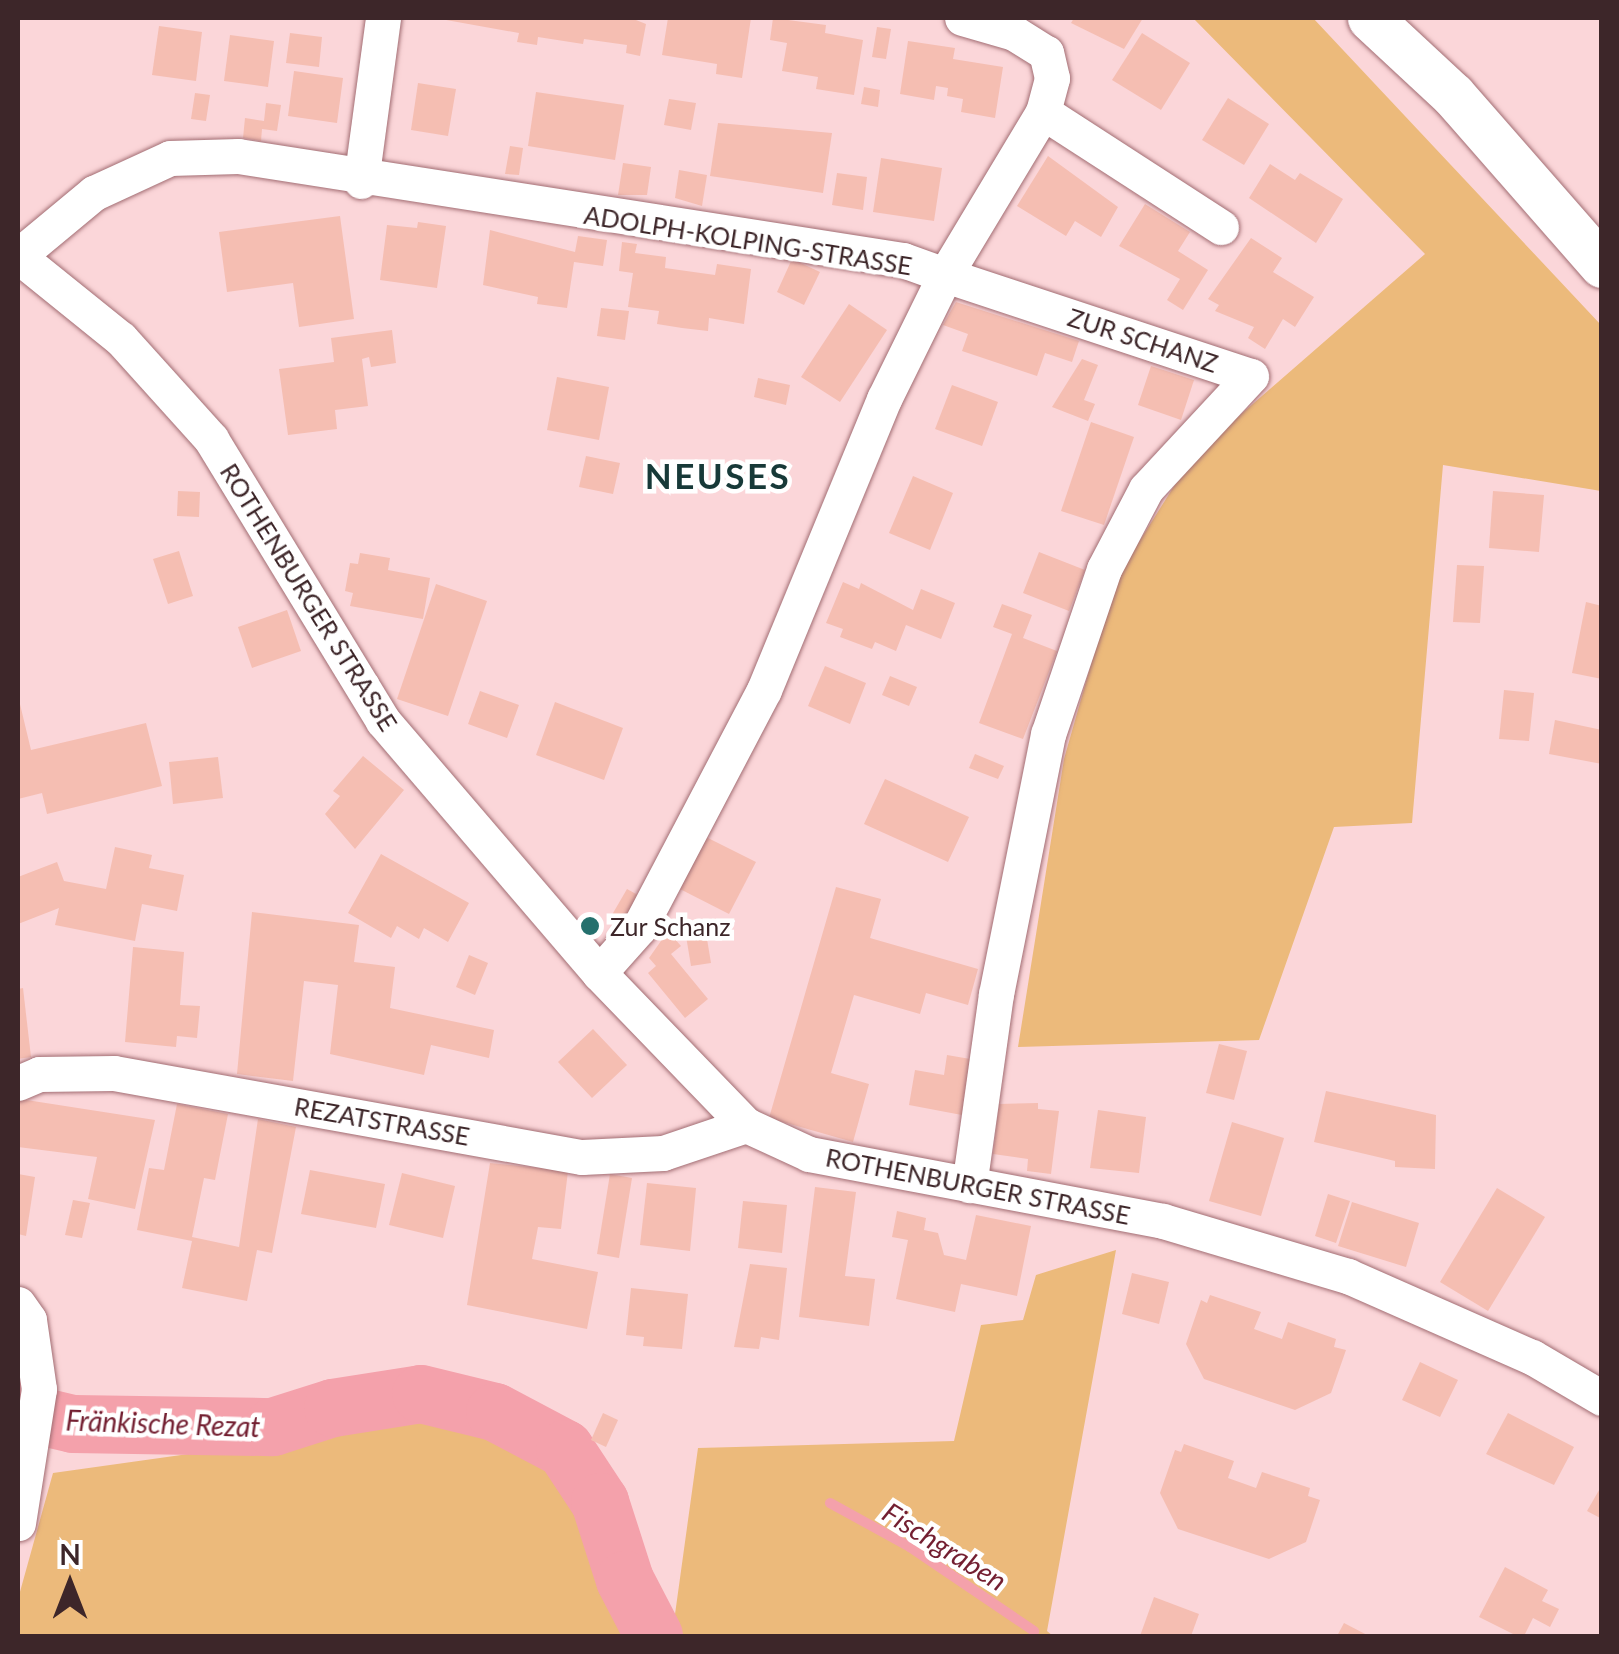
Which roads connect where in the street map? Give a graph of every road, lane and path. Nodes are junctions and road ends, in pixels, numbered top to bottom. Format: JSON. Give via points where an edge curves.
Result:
{"nodes":[{"id":1,"x":384,"y":18,"type":"edge"},
{"id":2,"x":962,"y":18,"type":"edge"},
{"id":3,"x":1370,"y":18,"type":"edge"},
{"id":4,"x":1043,"y":112,"type":"junction"},
{"id":5,"x":361,"y":180,"type":"junction"},
{"id":6,"x":1222,"y":227,"type":"dead end"},
{"id":7,"x":18,"y":256,"type":"edge"},
{"id":8,"x":1602,"y":265,"type":"edge"},
{"id":9,"x":945,"y":276,"type":"junction"},
{"id":10,"x":599,"y":974,"type":"junction"},
{"id":11,"x":18,"y":1083,"type":"edge"},
{"id":12,"x":746,"y":1125,"type":"junction"},
{"id":13,"x":969,"y":1185,"type":"junction"},
{"id":14,"x":24,"y":1312,"type":"edge"},
{"id":15,"x":1602,"y":1398,"type":"edge"},
{"id":16,"x":18,"y":1522,"type":"edge"}],
"edges":[{"from":1,"to":5,"type":"street"},
{"from":2,"to":4,"type":"street","name":"ADOLPH-KOLPING-STRASSE","via":[[1014,33],[1046,53],[1052,78]]},
{"from":3,"to":8,"type":"main road","via":[[1453,95]]},
{"from":4,"to":6,"type":"street"},
{"from":4,"to":9,"type":"street","name":"ADOLPH-KOLPING-STRASSE"},
{"from":5,"to":7,"type":"street","name":"ADOLPH-KOLPING-STRASSE","via":[[238,156],[170,158],[94,194]]},
{"from":5,"to":9,"type":"street","name":"ADOLPH-KOLPING-STRASSE","via":[[903,260]]},
{"from":7,"to":10,"type":"street","name":"ROTHENBURGER STRASSE","via":[[121,339],[211,439],[383,721]]},
{"from":9,"to":10,"type":"street","via":[[884,399],[764,690],[639,928]]},
{"from":9,"to":13,"type":"street","name":"ZUR SCHANZ","via":[[1250,376],[1146,489],[1104,569],[1048,734],[996,994]]},
{"from":10,"to":12,"type":"street","name":"ROTHENBURGER STRASSE"},
{"from":11,"to":12,"type":"street","name":"REZATSTRASSE","via":[[39,1074],[114,1073],[582,1157],[663,1152]]},
{"from":12,"to":13,"type":"street","name":"ROTHENBURGER STRASSE","via":[[809,1154]]},
{"from":13,"to":15,"type":"street","name":"ROTHENBURGER STRASSE","via":[[1163,1220],[1348,1276],[1532,1357]]},
{"from":14,"to":16,"type":"street","via":[[39,1390]]}]}
